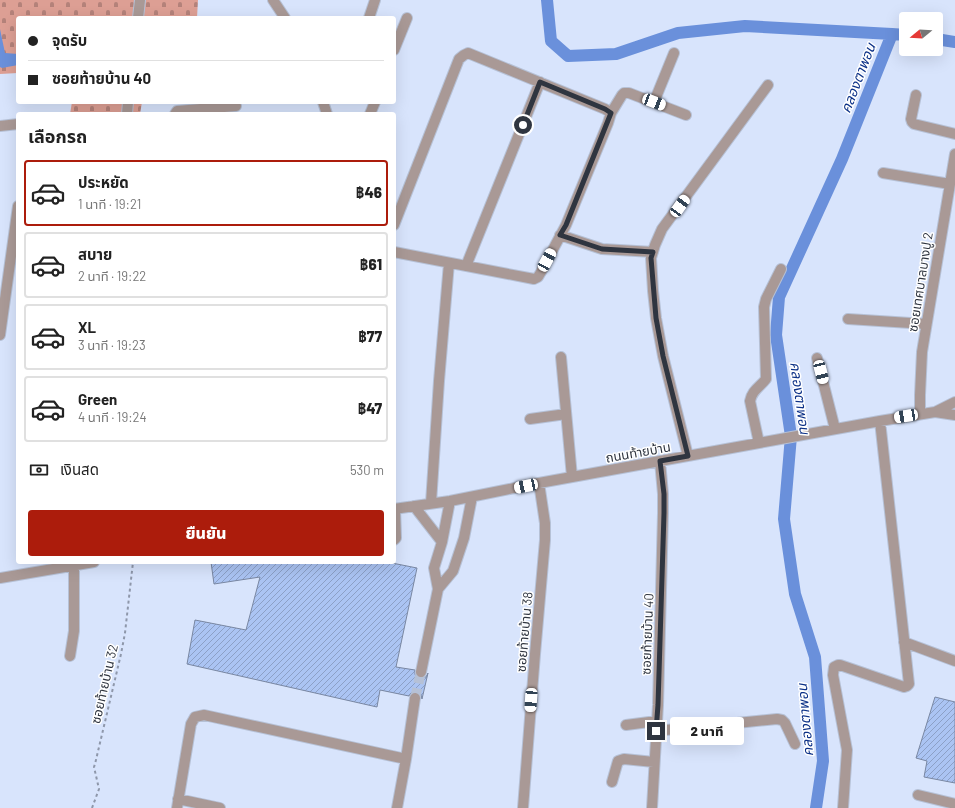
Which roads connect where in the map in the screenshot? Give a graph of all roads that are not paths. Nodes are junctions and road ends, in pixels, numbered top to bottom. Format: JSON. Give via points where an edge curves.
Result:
{"nodes":[{"id":1,"x":140,"y":0,"type":"edge"},
{"id":2,"x":273,"y":0,"type":"edge"},
{"id":3,"x":375,"y":0,"type":"edge"},
{"id":4,"x":138,"y":16,"type":"edge"},
{"id":5,"x":284,"y":16,"type":"edge"},
{"id":6,"x":370,"y":16,"type":"edge"},
{"id":7,"x":406,"y":18,"type":"dead end"},
{"id":8,"x":396,"y":45,"type":"edge"},
{"id":9,"x":674,"y":53,"type":"dead end"},
{"id":10,"x":540,"y":82,"type":"junction"},
{"id":11,"x":768,"y":85,"type":"dead end"},
{"id":12,"x":916,"y":95,"type":"dead end"},
{"id":13,"x":654,"y":102,"type":"junction"},
{"id":14,"x":236,"y":107,"type":"edge"},
{"id":15,"x":176,"y":112,"type":"edge"},
{"id":16,"x":611,"y":113,"type":"junction"},
{"id":17,"x":686,"y":115,"type":"dead end"},
{"id":18,"x":16,"y":124,"type":"edge"},
{"id":19,"x":0,"y":126,"type":"edge"},
{"id":20,"x":955,"y":134,"type":"edge"},
{"id":21,"x":955,"y":154,"type":"edge"},
{"id":22,"x":883,"y":173,"type":"dead end"},
{"id":23,"x":950,"y":184,"type":"junction"},
{"id":24,"x":16,"y":220,"type":"edge"},
{"id":25,"x":396,"y":220,"type":"edge"},
{"id":26,"x":560,"y":235,"type":"junction"},
{"id":27,"x":396,"y":252,"type":"edge"},
{"id":28,"x":653,"y":252,"type":"junction"},
{"id":29,"x":449,"y":263,"type":"junction"},
{"id":30,"x":466,"y":266,"type":"junction"},
{"id":31,"x":781,"y":269,"type":"dead end"},
{"id":32,"x":848,"y":319,"type":"dead end"},
{"id":33,"x":926,"y":324,"type":"junction"},
{"id":34,"x":0,"y":335,"type":"edge"},
{"id":35,"x":561,"y":357,"type":"dead end"},
{"id":36,"x":817,"y":358,"type":"dead end"},
{"id":37,"x":955,"y":402,"type":"edge"},
{"id":38,"x":935,"y":412,"type":"junction"},
{"id":39,"x":566,"y":414,"type":"junction"},
{"id":40,"x":920,"y":414,"type":"junction"},
{"id":41,"x":955,"y":415,"type":"edge"},
{"id":42,"x":530,"y":418,"type":"dead end"},
{"id":43,"x":880,"y":421,"type":"junction"},
{"id":44,"x":834,"y":429,"type":"junction"},
{"id":45,"x":760,"y":443,"type":"junction"},
{"id":46,"x":688,"y":456,"type":"junction"},
{"id":47,"x":660,"y":461,"type":"junction"},
{"id":48,"x":572,"y":477,"type":"junction"},
{"id":49,"x":539,"y":483,"type":"junction"},
{"id":50,"x":472,"y":497,"type":"junction"},
{"id":51,"x":450,"y":501,"type":"junction"},
{"id":52,"x":431,"y":503,"type":"junction"},
{"id":53,"x":414,"y":506,"type":"junction"},
{"id":54,"x":396,"y":509,"type":"edge"},
{"id":55,"x":442,"y":542,"type":"junction"},
{"id":56,"x":70,"y":565,"type":"edge"},
{"id":57,"x":0,"y":578,"type":"edge"},
{"id":58,"x":438,"y":589,"type":"junction"},
{"id":59,"x":904,"y":642,"type":"junction"},
{"id":60,"x":70,"y":656,"type":"dead end"},
{"id":61,"x":955,"y":661,"type":"edge"},
{"id":62,"x":421,"y":672,"type":"tunnel mouth"},
{"id":63,"x":415,"y":698,"type":"tunnel mouth"},
{"id":64,"x":626,"y":726,"type":"dead end"},
{"id":65,"x":656,"y":726,"type":"junction"},
{"id":66,"x":795,"y":744,"type":"dead end"},
{"id":67,"x":406,"y":759,"type":"junction"},
{"id":68,"x":654,"y":762,"type":"junction"},
{"id":69,"x":612,"y":782,"type":"dead end"},
{"id":70,"x":918,"y":795,"type":"dead end"},
{"id":71,"x":177,"y":804,"type":"edge"},
{"id":72,"x":955,"y":804,"type":"edge"},
{"id":73,"x":220,"y":808,"type":"edge"},
{"id":74,"x":397,"y":808,"type":"edge"},
{"id":75,"x":523,"y":808,"type":"edge"},
{"id":76,"x":652,"y":808,"type":"edge"},
{"id":77,"x":843,"y":808,"type":"edge"}],
"edges":[{"from":1,"to":4,"type":"street"},
{"from":2,"to":5,"type":"street"},
{"from":3,"to":6,"type":"street"},
{"from":7,"to":8,"type":"street"},
{"from":9,"to":13,"type":"street"},
{"from":10,"to":16,"type":"street"},
{"from":10,"to":25,"type":"street","via":[[468,54],[459,59]]},
{"from":10,"to":30,"type":"street"},
{"from":11,"to":28,"type":"street","via":[[662,229]]},
{"from":12,"to":20,"type":"street","via":[[911,119],[914,124]]},
{"from":13,"to":16,"type":"street","via":[[629,92],[622,95]]},
{"from":13,"to":17,"type":"street"},
{"from":14,"to":15,"type":"street"},
{"from":16,"to":26,"type":"street"},
{"from":18,"to":19,"type":"street"},
{"from":21,"to":23,"type":"street","name":"ซอยเทศบาลบางปู 2"},
{"from":22,"to":23,"type":"street"},
{"from":23,"to":33,"type":"street","name":"ซอยเทศบาลบางปู 2"},
{"from":24,"to":34,"type":"street"},
{"from":26,"to":28,"type":"street","via":[[602,249]]},
{"from":26,"to":30,"type":"street","via":[[541,272],[534,279]]},
{"from":27,"to":29,"type":"street"},
{"from":28,"to":46,"type":"street","via":[[651,258],[656,318]]},
{"from":29,"to":30,"type":"street"},
{"from":29,"to":52,"type":"street"},
{"from":31,"to":45,"type":"street","via":[[764,307],[766,379],[751,395],[750,401]]},
{"from":32,"to":33,"type":"street"},
{"from":33,"to":40,"type":"street","name":"ซอยเทศบาลบางปู 2","via":[[922,352]]},
{"from":35,"to":39,"type":"street"},
{"from":36,"to":44,"type":"street"},
{"from":37,"to":38,"type":"street","name":"ถนนท้ายบ้าน"},
{"from":38,"to":40,"type":"street","name":"ถนนท้ายบ้าน"},
{"from":38,"to":41,"type":"street","name":"ถนนท้ายบ้าน"},
{"from":39,"to":42,"type":"street"},
{"from":39,"to":48,"type":"street"},
{"from":40,"to":43,"type":"street","name":"ถนนท้ายบ้าน"},
{"from":43,"to":44,"type":"street","name":"ถนนท้ายบ้าน"},
{"from":43,"to":59,"type":"street"},
{"from":44,"to":45,"type":"street","name":"ถนนท้ายบ้าน"},
{"from":45,"to":46,"type":"street","name":"ถนนท้ายบ้าน"},
{"from":46,"to":47,"type":"street","name":"ถนนท้ายบ้าน"},
{"from":47,"to":48,"type":"street","name":"ถนนท้ายบ้าน"},
{"from":47,"to":65,"type":"street","name":"ซอยท้ายบ้าน 40","via":[[664,513]]},
{"from":48,"to":49,"type":"street","name":"ถนนท้ายบ้าน"},
{"from":49,"to":50,"type":"street","name":"ถนนท้ายบ้าน"},
{"from":49,"to":75,"type":"street","name":"ซอยท้ายบ้าน 38","via":[[545,540]]},
{"from":50,"to":51,"type":"street","name":"ถนนท้ายบ้าน"},
{"from":50,"to":58,"type":"street","via":[[464,538],[453,571]]},
{"from":51,"to":52,"type":"street","name":"ถนนท้ายบ้าน"},
{"from":51,"to":55,"type":"street"},
{"from":52,"to":53,"type":"street","name":"ถนนท้ายบ้าน"},
{"from":53,"to":54,"type":"street","name":"ถนนท้ายบ้าน"},
{"from":53,"to":55,"type":"street"},
{"from":55,"to":58,"type":"street","via":[[434,568]]},
{"from":56,"to":57,"type":"street"},
{"from":56,"to":60,"type":"street","via":[[74,631]]},
{"from":58,"to":62,"type":"street"},
{"from":59,"to":61,"type":"street"},
{"from":59,"to":77,"type":"street","via":[[909,684],[907,686],[840,664],[834,668],[833,675],[848,750]]},
{"from":63,"to":67,"type":"street"},
{"from":64,"to":65,"type":"street"},
{"from":65,"to":66,"type":"street","via":[[777,719],[785,723]]},
{"from":65,"to":68,"type":"street","name":"ซอยท้ายบ้าน 40"},
{"from":67,"to":71,"type":"street","via":[[204,715],[195,717],[191,724]]},
{"from":67,"to":74,"type":"street"},
{"from":68,"to":69,"type":"street","via":[[624,759],[618,761]]},
{"from":68,"to":76,"type":"street","name":"ซอยท้ายบ้าน 40"},
{"from":70,"to":72,"type":"street"},
{"from":71,"to":73,"type":"street"}]}
